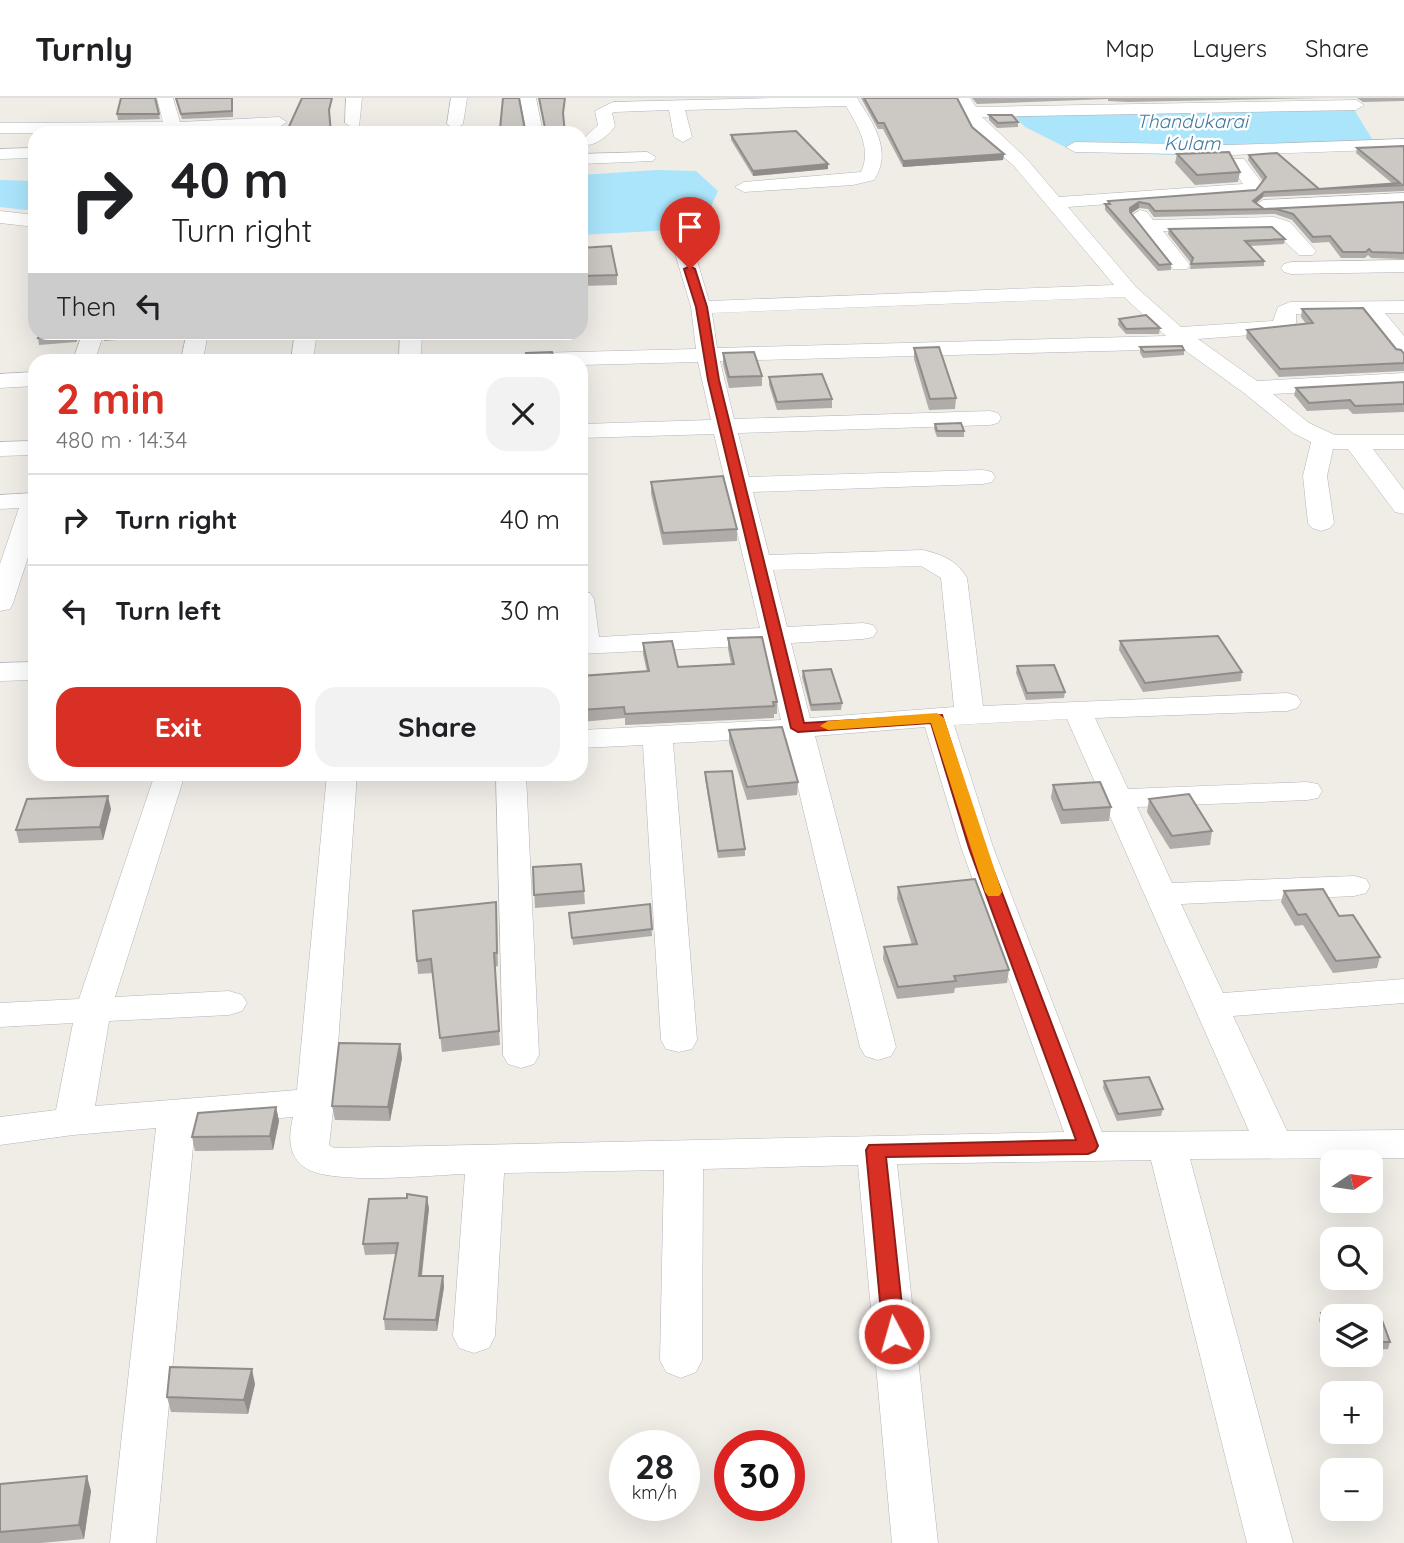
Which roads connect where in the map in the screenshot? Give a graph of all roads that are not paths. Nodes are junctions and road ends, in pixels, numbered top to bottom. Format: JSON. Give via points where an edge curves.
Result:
{"nodes":[{"id":1,"x":165,"y":98,"type":"edge"},
{"id":2,"x":354,"y":98,"type":"edge"},
{"id":3,"x":459,"y":98,"type":"edge"},
{"id":4,"x":528,"y":98,"type":"edge"},
{"id":5,"x":850,"y":100,"type":"edge"},
{"id":6,"x":760,"y":102,"type":"junction"},
{"id":7,"x":676,"y":105,"type":"junction"},
{"id":8,"x":968,"y":105,"type":"edge"},
{"id":9,"x":1361,"y":111,"type":"edge"},
{"id":10,"x":279,"y":122,"type":"dead end"},
{"id":11,"x":353,"y":123,"type":"dead end"},
{"id":12,"x":455,"y":124,"type":"dead end"},
{"id":13,"x":173,"y":126,"type":"edge"},
{"id":14,"x":226,"y":126,"type":"edge"},
{"id":15,"x":534,"y":126,"type":"edge"},
{"id":16,"x":760,"y":126,"type":"dead end"},
{"id":17,"x":0,"y":128,"type":"edge"},
{"id":18,"x":28,"y":128,"type":"edge"},
{"id":19,"x":683,"y":137,"type":"dead end"},
{"id":20,"x":589,"y":140,"type":"dead end"},
{"id":21,"x":1398,"y":144,"type":"edge"},
{"id":22,"x":1075,"y":147,"type":"dead end"},
{"id":23,"x":28,"y":153,"type":"edge"},
{"id":24,"x":0,"y":154,"type":"edge"},
{"id":25,"x":647,"y":157,"type":"dead end"},
{"id":26,"x":588,"y":159,"type":"edge"},
{"id":27,"x":1238,"y":163,"type":"edge"},
{"id":28,"x":744,"y":187,"type":"dead end"},
{"id":29,"x":1125,"y":198,"type":"junction"},
{"id":30,"x":1404,"y":199,"type":"edge"},
{"id":31,"x":1053,"y":203,"type":"junction"},
{"id":32,"x":1263,"y":206,"type":"edge"},
{"id":33,"x":0,"y":217,"type":"edge"},
{"id":34,"x":28,"y":220,"type":"edge"},
{"id":35,"x":1148,"y":226,"type":"junction"},
{"id":36,"x":684,"y":250,"type":"dead end"},
{"id":37,"x":1306,"y":251,"type":"dead end"},
{"id":38,"x":1180,"y":265,"type":"dead end"},
{"id":39,"x":1404,"y":266,"type":"edge"},
{"id":40,"x":1291,"y":268,"type":"dead end"},
{"id":41,"x":1129,"y":291,"type":"junction"},
{"id":42,"x":701,"y":307,"type":"junction"},
{"id":43,"x":1369,"y":307,"type":"junction"},
{"id":44,"x":1404,"y":307,"type":"edge"},
{"id":45,"x":1182,"y":338,"type":"junction"},
{"id":46,"x":1404,"y":350,"type":"edge"},
{"id":47,"x":708,"y":358,"type":"junction"},
{"id":48,"x":588,"y":359,"type":"edge"},
{"id":49,"x":28,"y":379,"type":"edge"},
{"id":50,"x":1404,"y":380,"type":"edge"},
{"id":51,"x":0,"y":381,"type":"edge"},
{"id":52,"x":1252,"y":388,"type":"junction"},
{"id":53,"x":990,"y":418,"type":"dead end"},
{"id":54,"x":724,"y":425,"type":"junction"},
{"id":55,"x":588,"y":431,"type":"edge"},
{"id":56,"x":1324,"y":440,"type":"junction"},
{"id":57,"x":1355,"y":442,"type":"junction"},
{"id":58,"x":1404,"y":442,"type":"edge"},
{"id":59,"x":28,"y":448,"type":"edge"},
{"id":60,"x":0,"y":449,"type":"edge"},
{"id":61,"x":983,"y":477,"type":"dead end"},
{"id":62,"x":739,"y":485,"type":"junction"},
{"id":63,"x":28,"y":500,"type":"edge"},
{"id":64,"x":0,"y":502,"type":"edge"},
{"id":65,"x":1404,"y":507,"type":"edge"},
{"id":66,"x":28,"y":518,"type":"edge"},
{"id":67,"x":1321,"y":523,"type":"dead end"},
{"id":68,"x":758,"y":563,"type":"junction"},
{"id":69,"x":0,"y":603,"type":"edge"},
{"id":70,"x":863,"y":631,"type":"dead end"},
{"id":71,"x":775,"y":635,"type":"junction"},
{"id":72,"x":588,"y":646,"type":"edge"},
{"id":73,"x":28,"y":671,"type":"edge"},
{"id":74,"x":0,"y":672,"type":"edge"},
{"id":75,"x":1287,"y":702,"type":"dead end"},
{"id":76,"x":1077,"y":710,"type":"junction"},
{"id":77,"x":953,"y":716,"type":"junction"},
{"id":78,"x":798,"y":728,"type":"junction"},
{"id":79,"x":657,"y":735,"type":"junction"},
{"id":80,"x":588,"y":739,"type":"edge"},
{"id":81,"x":168,"y":781,"type":"edge"},
{"id":82,"x":341,"y":781,"type":"edge"},
{"id":83,"x":511,"y":781,"type":"edge"},
{"id":84,"x":1307,"y":791,"type":"dead end"},
{"id":85,"x":1117,"y":799,"type":"junction"},
{"id":86,"x":1354,"y":886,"type":"dead end"},
{"id":87,"x":1160,"y":894,"type":"junction"},
{"id":88,"x":1404,"y":991,"type":"edge"},
{"id":89,"x":229,"y":1003,"type":"dead end"},
{"id":90,"x":1211,"y":1006,"type":"junction"},
{"id":91,"x":93,"y":1011,"type":"junction"},
{"id":92,"x":0,"y":1015,"type":"edge"},
{"id":93,"x":679,"y":1040,"type":"dead end"},
{"id":94,"x":878,"y":1047,"type":"dead end"},
{"id":95,"x":521,"y":1055,"type":"dead end"},
{"id":96,"x":315,"y":1102,"type":"junction"},
{"id":97,"x":177,"y":1112,"type":"junction"},
{"id":98,"x":73,"y":1121,"type":"junction"},
{"id":99,"x":0,"y":1131,"type":"edge"},
{"id":100,"x":1274,"y":1145,"type":"junction"},
{"id":101,"x":1088,"y":1146,"type":"junction"},
{"id":102,"x":1167,"y":1146,"type":"junction"},
{"id":103,"x":876,"y":1150,"type":"junction"},
{"id":104,"x":1401,"y":1152,"type":"edge"},
{"id":105,"x":684,"y":1157,"type":"junction"},
{"id":106,"x":485,"y":1161,"type":"junction"},
{"id":107,"x":474,"y":1336,"type":"dead end"},
{"id":108,"x":681,"y":1360,"type":"dead end"},
{"id":109,"x":133,"y":1543,"type":"edge"},
{"id":110,"x":915,"y":1543,"type":"edge"},
{"id":111,"x":1270,"y":1543,"type":"edge"}],
"edges":[{"from":1,"to":13,"type":"street"},
{"from":2,"to":11,"type":"street"},
{"from":3,"to":12,"type":"street"},
{"from":4,"to":15,"type":"street"},
{"from":5,"to":6,"type":"street"},
{"from":5,"to":28,"type":"street","via":[[873,143],[868,176]]},
{"from":6,"to":7,"type":"street"},
{"from":6,"to":16,"type":"street"},
{"from":7,"to":19,"type":"street"},
{"from":7,"to":20,"type":"street","via":[[608,108],[603,111],[605,130]]},
{"from":8,"to":9,"type":"street"},
{"from":8,"to":31,"type":"street","via":[[980,127],[1020,162]]},
{"from":9,"to":21,"type":"street"},
{"from":10,"to":14,"type":"street"},
{"from":17,"to":18,"type":"street"},
{"from":21,"to":22,"type":"street","via":[[1231,150]]},
{"from":23,"to":24,"type":"street"},
{"from":25,"to":26,"type":"street"},
{"from":27,"to":29,"type":"street","via":[[1253,183],[1249,189]]},
{"from":29,"to":31,"type":"street"},
{"from":29,"to":35,"type":"street"},
{"from":30,"to":32,"type":"street"},
{"from":31,"to":41,"type":"street"},
{"from":33,"to":34,"type":"street"},
{"from":35,"to":37,"type":"street","via":[[1274,223],[1283,226]]},
{"from":35,"to":38,"type":"street"},
{"from":36,"to":42,"type":"street"},
{"from":39,"to":40,"type":"street"},
{"from":41,"to":42,"type":"street"},
{"from":41,"to":45,"type":"street"},
{"from":42,"to":47,"type":"street"},
{"from":43,"to":44,"type":"street"},
{"from":43,"to":45,"type":"street","via":[[1290,308],[1285,311],[1286,323],[1276,327]]},
{"from":43,"to":46,"type":"street"},
{"from":45,"to":47,"type":"street"},
{"from":45,"to":52,"type":"street"},
{"from":47,"to":48,"type":"street"},
{"from":47,"to":54,"type":"street"},
{"from":49,"to":51,"type":"street"},
{"from":50,"to":52,"type":"street"},
{"from":52,"to":56,"type":"street","via":[[1301,428]]},
{"from":53,"to":54,"type":"street"},
{"from":54,"to":55,"type":"street"},
{"from":54,"to":62,"type":"street"},
{"from":56,"to":57,"type":"street"},
{"from":56,"to":67,"type":"street","via":[[1315,476]]},
{"from":57,"to":58,"type":"street"},
{"from":57,"to":65,"type":"street"},
{"from":59,"to":60,"type":"street"},
{"from":61,"to":62,"type":"street"},
{"from":62,"to":68,"type":"street"},
{"from":63,"to":64,"type":"street"},
{"from":66,"to":69,"type":"street"},
{"from":68,"to":71,"type":"street"},
{"from":68,"to":77,"type":"street","via":[[923,558],[949,569],[954,578]]},
{"from":70,"to":71,"type":"street"},
{"from":71,"to":72,"type":"street"},
{"from":71,"to":78,"type":"street"},
{"from":73,"to":74,"type":"street"},
{"from":75,"to":76,"type":"street"},
{"from":76,"to":77,"type":"street"},
{"from":76,"to":85,"type":"street"},
{"from":77,"to":78,"type":"street"},
{"from":77,"to":101,"type":"street","via":[[977,848]]},
{"from":78,"to":79,"type":"street"},
{"from":78,"to":94,"type":"street"},
{"from":79,"to":80,"type":"street"},
{"from":79,"to":93,"type":"street"},
{"from":81,"to":91,"type":"street"},
{"from":82,"to":96,"type":"street"},
{"from":83,"to":95,"type":"street"},
{"from":84,"to":85,"type":"street"},
{"from":85,"to":87,"type":"street"},
{"from":86,"to":87,"type":"street"},
{"from":87,"to":90,"type":"street"},
{"from":88,"to":90,"type":"street"},
{"from":89,"to":91,"type":"street"},
{"from":90,"to":100,"type":"street"},
{"from":91,"to":92,"type":"street"},
{"from":91,"to":98,"type":"street"},
{"from":96,"to":97,"type":"street"},
{"from":96,"to":106,"type":"street","via":[[308,1146],[320,1161]]},
{"from":97,"to":98,"type":"street"},
{"from":97,"to":109,"type":"street"},
{"from":98,"to":99,"type":"street"},
{"from":100,"to":102,"type":"street"},
{"from":100,"to":104,"type":"street"},
{"from":101,"to":102,"type":"street"},
{"from":101,"to":103,"type":"street"},
{"from":102,"to":111,"type":"street"},
{"from":103,"to":105,"type":"street"},
{"from":103,"to":110,"type":"street"},
{"from":105,"to":106,"type":"street"},
{"from":105,"to":108,"type":"street"},
{"from":106,"to":107,"type":"street"}]}
